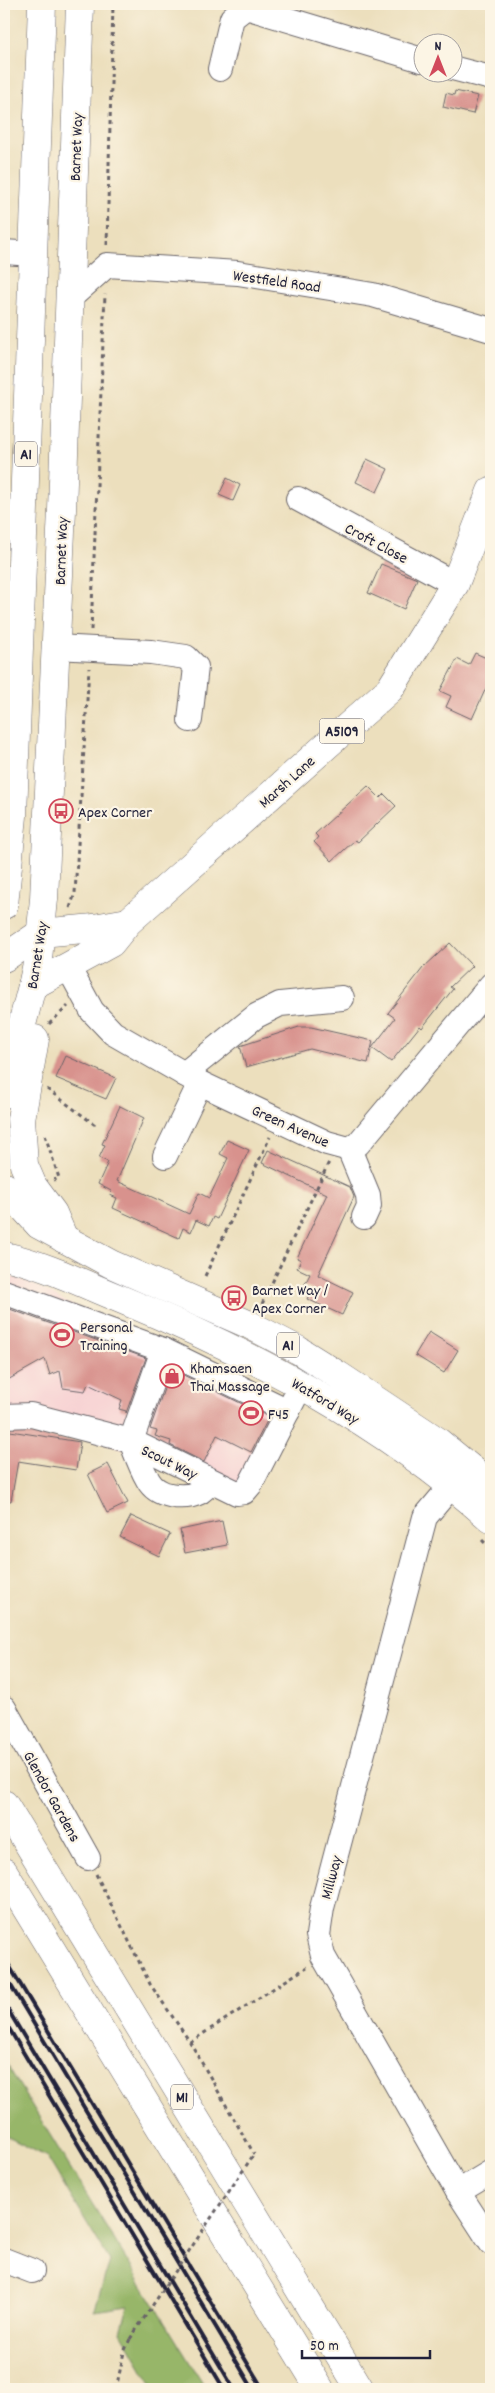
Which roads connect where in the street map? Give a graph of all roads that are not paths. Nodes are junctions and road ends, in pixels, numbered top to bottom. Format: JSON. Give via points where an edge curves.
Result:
{"nodes":[{"id":1,"x":42,"y":4,"type":"edge"},
{"id":2,"x":80,"y":4,"type":"edge"},
{"id":3,"x":245,"y":5,"type":"edge"},
{"id":4,"x":412,"y":57,"type":"edge"},
{"id":5,"x":220,"y":69,"type":"dead end"},
{"id":6,"x":462,"y":71,"type":"edge"},
{"id":7,"x":491,"y":78,"type":"edge"},
{"id":8,"x":4,"y":252,"type":"edge"},
{"id":9,"x":33,"y":254,"type":"junction"},
{"id":10,"x":70,"y":298,"type":"junction"},
{"id":11,"x":491,"y":330,"type":"edge"},
{"id":12,"x":491,"y":491,"type":"edge"},
{"id":13,"x":298,"y":499,"type":"dead end"},
{"id":14,"x":456,"y":584,"type":"junction"},
{"id":15,"x":56,"y":647,"type":"junction"},
{"id":16,"x":190,"y":720,"type":"dead end"},
{"id":17,"x":4,"y":898,"type":"edge"},
{"id":18,"x":128,"y":922,"type":"junction"},
{"id":19,"x":41,"y":933,"type":"junction"},
{"id":20,"x":4,"y":958,"type":"edge"},
{"id":21,"x":68,"y":967,"type":"junction"},
{"id":22,"x":491,"y":985,"type":"edge"},
{"id":23,"x":32,"y":986,"type":"junction"},
{"id":24,"x":342,"y":998,"type":"dead end"},
{"id":25,"x":192,"y":1079,"type":"junction"},
{"id":26,"x":4,"y":1094,"type":"edge"},
{"id":27,"x":343,"y":1148,"type":"junction"},
{"id":28,"x":165,"y":1156,"type":"dead end"},
{"id":29,"x":4,"y":1187,"type":"edge"},
{"id":30,"x":364,"y":1217,"type":"dead end"},
{"id":31,"x":64,"y":1239,"type":"junction"},
{"id":32,"x":4,"y":1256,"type":"edge"},
{"id":33,"x":4,"y":1292,"type":"edge"},
{"id":34,"x":163,"y":1350,"type":"junction"},
{"id":35,"x":301,"y":1385,"type":"junction"},
{"id":36,"x":288,"y":1411,"type":"junction"},
{"id":37,"x":4,"y":1416,"type":"edge"},
{"id":38,"x":131,"y":1441,"type":"junction"},
{"id":39,"x":212,"y":1482,"type":"junction"},
{"id":40,"x":452,"y":1485,"type":"junction"},
{"id":41,"x":491,"y":1485,"type":"edge"},
{"id":42,"x":491,"y":1519,"type":"edge"},
{"id":43,"x":4,"y":1708,"type":"edge"},
{"id":44,"x":4,"y":1804,"type":"edge"},
{"id":45,"x":88,"y":1858,"type":"road end"},
{"id":46,"x":4,"y":1872,"type":"edge"},
{"id":47,"x":491,"y":2172,"type":"edge"},
{"id":48,"x":458,"y":2192,"type":"junction"},
{"id":49,"x":491,"y":2244,"type":"edge"},
{"id":50,"x":4,"y":2260,"type":"edge"},
{"id":51,"x":32,"y":2271,"type":"dead end"},
{"id":52,"x":320,"y":2389,"type":"edge"},
{"id":53,"x":360,"y":2389,"type":"edge"}],
"edges":[{"from":1,"to":9,"type":"main road","number":"A1"},
{"from":2,"to":10,"type":"main road","name":"Barnet Way"},
{"from":3,"to":4,"type":"street"},
{"from":3,"to":5,"type":"street","via":[[232,18]]},
{"from":6,"to":7,"type":"street"},
{"from":8,"to":9,"type":"street"},
{"from":9,"to":17,"type":"main road","number":"A1","via":[[13,816]]},
{"from":10,"to":11,"type":"street","name":"Westfield Road","via":[[106,268],[238,273],[373,294]]},
{"from":10,"to":15,"type":"main road","name":"Barnet Way"},
{"from":12,"to":14,"type":"main road","name":"Marsh Lane","number":"A5109"},
{"from":13,"to":14,"type":"street","name":"Croft Close"},
{"from":14,"to":18,"type":"main road","name":"Marsh Lane","number":"A5109","via":[[390,689]]},
{"from":15,"to":16,"type":"street","via":[[186,657],[196,667]]},
{"from":15,"to":19,"type":"main road","name":"Barnet Way","via":[[50,811]]},
{"from":18,"to":19,"type":"main road"},
{"from":18,"to":21,"type":"main road","name":"Marsh Lane","number":"A5109","via":[[111,943]]},
{"from":19,"to":20,"type":"main road"},
{"from":19,"to":23,"type":"main road","name":"Barnet Way"},
{"from":21,"to":23,"type":"main road","name":"Marsh Lane","number":"A5109"},
{"from":21,"to":25,"type":"street","name":"Green Avenue","via":[[92,1011],[113,1033]]},
{"from":22,"to":27,"type":"street","name":"Green Avenue","via":[[358,1144]]},
{"from":23,"to":26,"type":"main road","name":"Barnet Way"},
{"from":23,"to":31,"type":"main road","via":[[39,1014],[21,1119],[21,1144],[24,1165],[33,1186],[54,1213]]},
{"from":24,"to":25,"type":"street","via":[[280,1004],[256,1016]]},
{"from":25,"to":27,"type":"street","name":"Green Avenue"},
{"from":25,"to":28,"type":"street"},
{"from":27,"to":30,"type":"street","via":[[368,1195],[369,1206]]},
{"from":29,"to":31,"type":"main road","number":"A1","via":[[39,1226]]},
{"from":31,"to":41,"type":"main road","name":"Watford Way","number":"A1","via":[[298,1350],[436,1440]]},
{"from":32,"to":35,"type":"main road","name":"Watford Way","number":"A1","via":[[42,1267],[147,1310],[224,1344]]},
{"from":33,"to":34,"type":"street"},
{"from":34,"to":36,"type":"street"},
{"from":34,"to":38,"type":"street"},
{"from":35,"to":36,"type":"street"},
{"from":35,"to":40,"type":"main road","name":"Watford Way","number":"A1","via":[[385,1435]]},
{"from":36,"to":39,"type":"street","name":"Scout Way","via":[[244,1492],[237,1493]]},
{"from":37,"to":38,"type":"street","name":"Scout Way","via":[[31,1416]]},
{"from":38,"to":39,"type":"street","name":"Scout Way"},
{"from":38,"to":39,"type":"street","via":[[149,1482],[159,1490],[172,1496],[187,1496],[200,1492]]},
{"from":40,"to":42,"type":"main road","name":"Watford Way","number":"A1"},
{"from":40,"to":48,"type":"street","name":"Millway","via":[[424,1517],[322,1908],[318,1935],[323,1956]]},
{"from":43,"to":45,"type":"street","name":"Glendor Gardens"},
{"from":44,"to":53,"type":"main road","number":"M1"},
{"from":46,"to":52,"type":"main road","number":"M1"},
{"from":47,"to":48,"type":"street"},
{"from":48,"to":49,"type":"street","name":"Millway"},
{"from":50,"to":51,"type":"street"}]}
